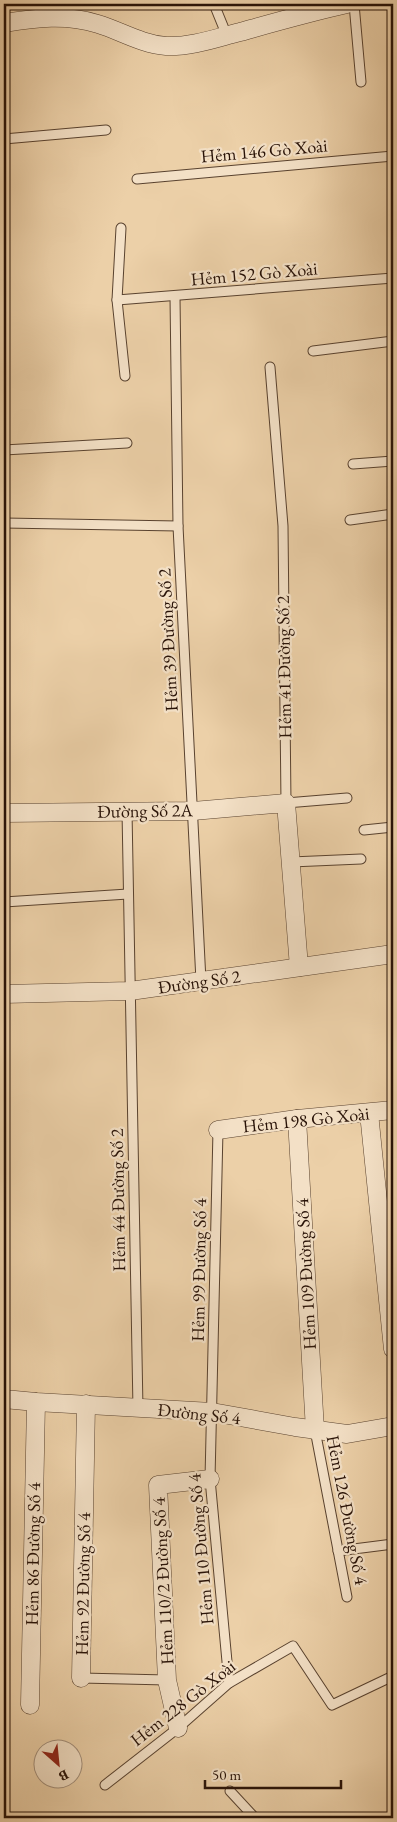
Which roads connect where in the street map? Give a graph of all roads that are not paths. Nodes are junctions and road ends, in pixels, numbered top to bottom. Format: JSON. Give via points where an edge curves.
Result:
{"nodes":[{"id":1,"x":214,"y":4,"type":"edge"},
{"id":2,"x":347,"y":4,"type":"edge"},
{"id":3,"x":354,"y":4,"type":"edge"},
{"id":4,"x":328,"y":6,"type":"edge"},
{"id":5,"x":39,"y":11,"type":"edge"},
{"id":6,"x":82,"y":12,"type":"edge"},
{"id":7,"x":4,"y":23,"type":"edge"},
{"id":8,"x":226,"y":36,"type":"junction"},
{"id":9,"x":361,"y":82,"type":"dead end"},
{"id":10,"x":106,"y":130,"type":"dead end"},
{"id":11,"x":4,"y":140,"type":"edge"},
{"id":12,"x":393,"y":156,"type":"edge"},
{"id":13,"x":137,"y":179,"type":"dead end"},
{"id":14,"x":121,"y":228,"type":"dead end"},
{"id":15,"x":393,"y":278,"type":"edge"},
{"id":16,"x":175,"y":297,"type":"junction"},
{"id":17,"x":117,"y":300,"type":"junction"},
{"id":18,"x":393,"y":341,"type":"edge"},
{"id":19,"x":313,"y":350,"type":"dead end"},
{"id":20,"x":270,"y":366,"type":"dead end"},
{"id":21,"x":125,"y":376,"type":"dead end"},
{"id":22,"x":127,"y":443,"type":"dead end"},
{"id":23,"x":4,"y":450,"type":"edge"},
{"id":24,"x":393,"y":461,"type":"edge"},
{"id":25,"x":353,"y":464,"type":"dead end"},
{"id":26,"x":393,"y":514,"type":"edge"},
{"id":27,"x":350,"y":520,"type":"dead end"},
{"id":28,"x":4,"y":523,"type":"edge"},
{"id":29,"x":178,"y":526,"type":"junction"},
{"id":30,"x":348,"y":798,"type":"dead end"},
{"id":31,"x":286,"y":804,"type":"junction"},
{"id":32,"x":127,"y":811,"type":"junction"},
{"id":33,"x":193,"y":811,"type":"junction"},
{"id":34,"x":4,"y":813,"type":"edge"},
{"id":35,"x":393,"y":827,"type":"edge"},
{"id":36,"x":364,"y":830,"type":"dead end"},
{"id":37,"x":360,"y":859,"type":"dead end"},
{"id":38,"x":291,"y":862,"type":"junction"},
{"id":39,"x":128,"y":894,"type":"junction"},
{"id":40,"x":4,"y":902,"type":"edge"},
{"id":41,"x":393,"y":954,"type":"edge"},
{"id":42,"x":300,"y":967,"type":"junction"},
{"id":43,"x":201,"y":981,"type":"junction"},
{"id":44,"x":130,"y":991,"type":"junction"},
{"id":45,"x":4,"y":994,"type":"edge"},
{"id":46,"x":393,"y":1110,"type":"edge"},
{"id":47,"x":370,"y":1113,"type":"junction"},
{"id":48,"x":297,"y":1119,"type":"junction"},
{"id":49,"x":218,"y":1130,"type":"joint"},
{"id":50,"x":393,"y":1349,"type":"edge"},
{"id":51,"x":4,"y":1399,"type":"edge"},
{"id":52,"x":36,"y":1402,"type":"junction"},
{"id":53,"x":86,"y":1404,"type":"junction"},
{"id":54,"x":138,"y":1409,"type":"junction"},
{"id":55,"x":212,"y":1412,"type":"junction"},
{"id":56,"x":393,"y":1426,"type":"edge"},
{"id":57,"x":315,"y":1430,"type":"junction"},
{"id":58,"x":210,"y":1480,"type":"junction"},
{"id":59,"x":393,"y":1544,"type":"edge"},
{"id":60,"x":338,"y":1551,"type":"junction"},
{"id":61,"x":347,"y":1597,"type":"dead end"},
{"id":62,"x":393,"y":1676,"type":"edge"},
{"id":63,"x":81,"y":1678,"type":"joint"},
{"id":64,"x":168,"y":1680,"type":"junction"},
{"id":65,"x":229,"y":1683,"type":"junction"},
{"id":66,"x":30,"y":1705,"type":"dead end"},
{"id":67,"x":178,"y":1728,"type":"junction"},
{"id":68,"x":105,"y":1785,"type":"dead end"},
{"id":69,"x":230,"y":1791,"type":"dead end"},
{"id":70,"x":255,"y":1818,"type":"edge"}],
"edges":[{"from":1,"to":8,"type":"lane"},
{"from":2,"to":4,"type":"street"},
{"from":3,"to":9,"type":"lane"},
{"from":4,"to":8,"type":"street"},
{"from":5,"to":6,"type":"street","via":[[70,18]]},
{"from":5,"to":7,"type":"street"},
{"from":6,"to":8,"type":"street","via":[[97,24],[137,40],[164,46]]},
{"from":10,"to":11,"type":"lane"},
{"from":12,"to":13,"type":"lane","name":"Hẻm 146 Gò Xoài"},
{"from":14,"to":17,"type":"lane"},
{"from":15,"to":16,"type":"lane","name":"Hẻm 152 Gò Xoài"},
{"from":16,"to":17,"type":"lane","name":"Hẻm 152 Gò Xoài"},
{"from":16,"to":29,"type":"lane","name":"Hẻm 39 Đường Số 2"},
{"from":17,"to":21,"type":"lane"},
{"from":18,"to":19,"type":"lane"},
{"from":20,"to":31,"type":"lane","name":"Hẻm 41 Đường Số 2","via":[[283,526]]},
{"from":22,"to":23,"type":"lane"},
{"from":24,"to":25,"type":"lane"},
{"from":26,"to":27,"type":"lane"},
{"from":28,"to":29,"type":"lane"},
{"from":29,"to":33,"type":"lane","name":"Hẻm 39 Đường Số 2"},
{"from":30,"to":31,"type":"lane"},
{"from":31,"to":33,"type":"street","name":"Đường Số 2A"},
{"from":31,"to":38,"type":"street","name":"Hẻm 41 Đường Số 2"},
{"from":32,"to":33,"type":"street","name":"Đường Số 2A"},
{"from":32,"to":34,"type":"street","name":"Đường Số 2A"},
{"from":32,"to":39,"type":"lane","name":"Hẻm 44 Đường Số 2"},
{"from":33,"to":43,"type":"lane","name":"Hẻm 39 Đường Số 2"},
{"from":35,"to":36,"type":"lane"},
{"from":37,"to":38,"type":"lane"},
{"from":38,"to":42,"type":"street","name":"Hẻm 41 Đường Số 2"},
{"from":39,"to":40,"type":"lane"},
{"from":39,"to":44,"type":"lane","name":"Hẻm 44 Đường Số 2"},
{"from":41,"to":42,"type":"street","name":"Đường Số 2"},
{"from":42,"to":43,"type":"street","name":"Đường Số 2"},
{"from":43,"to":44,"type":"street","name":"Đường Số 2"},
{"from":44,"to":45,"type":"street","name":"Đường Số 2"},
{"from":44,"to":54,"type":"lane","name":"Hẻm 44 Đường Số 2"},
{"from":46,"to":47,"type":"street","name":"Hẻm 198 Gò Xoài"},
{"from":47,"to":48,"type":"street","name":"Hẻm 198 Gò Xoài"},
{"from":47,"to":50,"type":"street"},
{"from":48,"to":49,"type":"street","name":"Hẻm 198 Gò Xoài"},
{"from":48,"to":57,"type":"street","name":"Hẻm 109 Đường Số 4"},
{"from":49,"to":55,"type":"lane","name":"Hẻm 99 Đường Số 4"},
{"from":51,"to":52,"type":"street","name":"Đường Số 4"},
{"from":52,"to":53,"type":"street","name":"Đường Số 4"},
{"from":52,"to":66,"type":"street","name":"Hẻm 86 Đường Số 4"},
{"from":53,"to":54,"type":"street","name":"Đường Số 4"},
{"from":53,"to":63,"type":"street","name":"Hẻm 92 Đường Số 4"},
{"from":54,"to":55,"type":"street","name":"Đường Số 4"},
{"from":55,"to":57,"type":"street","name":"Đường Số 4"},
{"from":55,"to":58,"type":"lane","name":"Hẻm 110 Đường Số 4"},
{"from":56,"to":57,"type":"street","name":"Đường Số 4","via":[[347,1434]]},
{"from":57,"to":60,"type":"lane","name":"Hẻm 126 Đường Số 4"},
{"from":58,"to":64,"type":"street","name":"Hẻm 110/2 Đường Số 4","via":[[158,1485]]},
{"from":58,"to":65,"type":"lane","name":"Hẻm 110 Đường Số 4"},
{"from":59,"to":60,"type":"lane"},
{"from":60,"to":61,"type":"lane","name":"Hẻm 126 Đường Số 4"},
{"from":62,"to":65,"type":"lane","name":"Hẻm 228 Gò Xoài","via":[[332,1705],[293,1646]]},
{"from":63,"to":64,"type":"lane","name":"Hẻm 92 Đường Số 4"},
{"from":64,"to":67,"type":"street","name":"Hẻm 110/2 Đường Số 4"},
{"from":65,"to":67,"type":"lane","name":"Hẻm 228 Gò Xoài"},
{"from":67,"to":68,"type":"lane","name":"Hẻm 228 Gò Xoài"},
{"from":69,"to":70,"type":"lane"}]}
